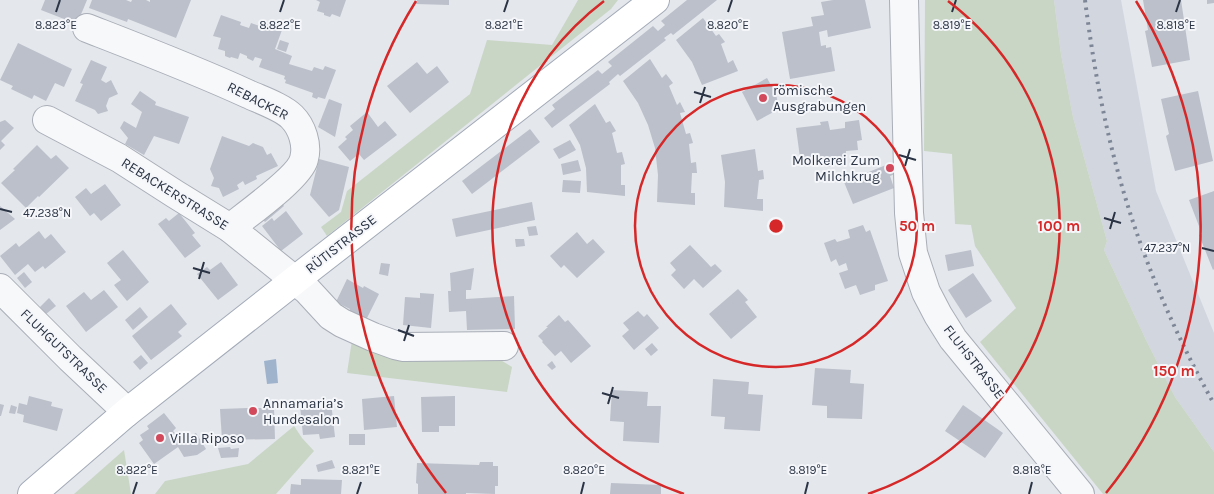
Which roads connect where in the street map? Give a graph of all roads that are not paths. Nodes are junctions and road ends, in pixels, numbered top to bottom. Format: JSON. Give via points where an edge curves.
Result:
{"nodes":[{"id":1,"x":655,"y":0,"type":"edge"},
{"id":2,"x":904,"y":0,"type":"edge"},
{"id":3,"x":87,"y":28,"type":"dead end"},
{"id":4,"x":47,"y":120,"type":"dead end"},
{"id":5,"x":230,"y":228,"type":"junction"},
{"id":6,"x":295,"y":280,"type":"junction"},
{"id":7,"x":0,"y":288,"type":"edge"},
{"id":8,"x":504,"y":346,"type":"dead end"},
{"id":9,"x":126,"y":414,"type":"junction"},
{"id":10,"x":32,"y":494,"type":"edge"},
{"id":11,"x":1080,"y":494,"type":"edge"}],
"edges":[{"from":1,"to":6,"type":"main road","name":"RÜTISTRASSE"},
{"from":2,"to":11,"type":"street","name":"FLUHSTRASSE","via":[[909,213],[913,253],[926,292],[953,339]]},
{"from":3,"to":5,"type":"street","name":"REBACKER","via":[[218,80],[276,107],[292,117],[301,129],[305,143],[301,167]]},
{"from":4,"to":5,"type":"street","name":"REBACKERSTRASSE","via":[[119,158]]},
{"from":5,"to":6,"type":"street","name":"REBACKERSTRASSE"},
{"from":6,"to":8,"type":"street","name":"REBACKERSTRASSE","via":[[331,316],[395,346]]},
{"from":6,"to":9,"type":"main road","name":"RÜTISTRASSE"},
{"from":7,"to":9,"type":"street","name":"FLUHGUTSTRASSE"},
{"from":9,"to":10,"type":"main road","name":"RÜTISTRASSE"}]}
